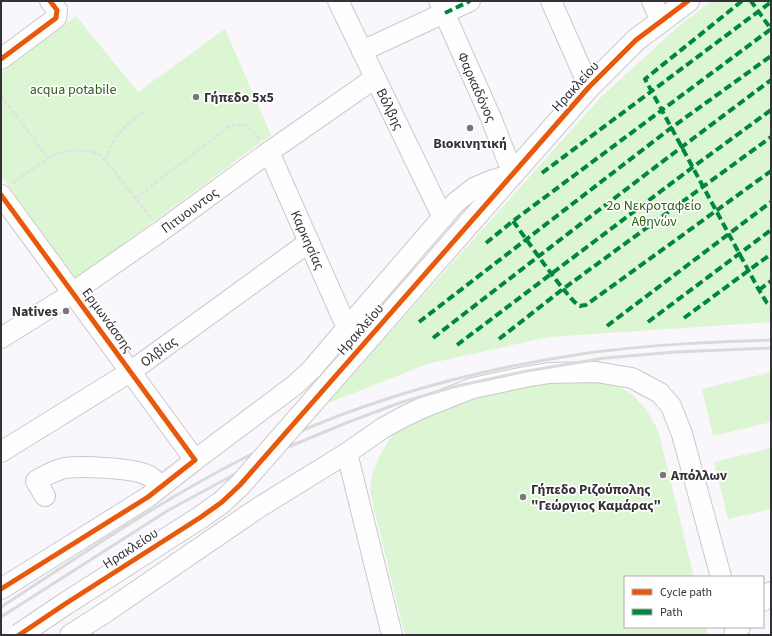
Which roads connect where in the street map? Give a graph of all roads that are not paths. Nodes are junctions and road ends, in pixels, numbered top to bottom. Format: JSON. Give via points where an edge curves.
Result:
{"nodes":[{"id":1,"x":338,"y":1,"type":"edge"},
{"id":2,"x":470,"y":1,"type":"edge"},
{"id":3,"x":551,"y":1,"type":"edge"},
{"id":4,"x":652,"y":1,"type":"edge"},
{"id":5,"x":688,"y":1,"type":"edge"},
{"id":6,"x":54,"y":5,"type":"edge"},
{"id":7,"x":442,"y":7,"type":"edge"},
{"id":8,"x":661,"y":21,"type":"junction"},
{"id":9,"x":362,"y":51,"type":"junction"},
{"id":10,"x":1,"y":59,"type":"edge"},
{"id":11,"x":375,"y":78,"type":"junction"},
{"id":12,"x":589,"y":87,"type":"junction"},
{"id":13,"x":269,"y":152,"type":"junction"},
{"id":14,"x":513,"y":174,"type":"junction"},
{"id":15,"x":3,"y":196,"type":"edge"},
{"id":16,"x":443,"y":218,"type":"junction"},
{"id":17,"x":309,"y":242,"type":"junction"},
{"id":18,"x":73,"y":293,"type":"junction"},
{"id":19,"x":347,"y":328,"type":"junction"},
{"id":20,"x":1,"y":338,"type":"edge"},
{"id":21,"x":130,"y":372,"type":"junction"},
{"id":22,"x":1,"y":452,"type":"edge"},
{"id":23,"x":347,"y":453,"type":"junction"},
{"id":24,"x":195,"y":460,"type":"junction"},
{"id":25,"x":161,"y":486,"type":"junction"},
{"id":26,"x":45,"y":496,"type":"dead end"},
{"id":27,"x":721,"y":576,"type":"edge"},
{"id":28,"x":1,"y":589,"type":"edge"},
{"id":29,"x":771,"y":592,"type":"edge"},
{"id":30,"x":764,"y":600,"type":"edge"},
{"id":31,"x":19,"y":635,"type":"edge"},
{"id":32,"x":70,"y":635,"type":"edge"},
{"id":33,"x":392,"y":635,"type":"edge"}],
"edges":[{"from":1,"to":9,"type":"street","name":"Βόλβης"},
{"from":2,"to":7,"type":"street"},
{"from":3,"to":12,"type":"street"},
{"from":4,"to":8,"type":"street"},
{"from":5,"to":8,"type":"main road","name":"Ηρακλείου"},
{"from":6,"to":10,"type":"street","via":[[56,18]]},
{"from":7,"to":9,"type":"street"},
{"from":7,"to":14,"type":"street","name":"Φαρκαδόνος"},
{"from":8,"to":12,"type":"main road","name":"Ηρακλείου","via":[[636,40]]},
{"from":9,"to":11,"type":"street","name":"Βόλβης"},
{"from":11,"to":13,"type":"street","name":"Πιτυουντος"},
{"from":11,"to":16,"type":"street","name":"Βόλβης"},
{"from":12,"to":14,"type":"main road","name":"Ηρακλείου"},
{"from":13,"to":17,"type":"street","name":"Καρκησίας"},
{"from":13,"to":18,"type":"street","name":"Πιτυουντος"},
{"from":14,"to":16,"type":"street","name":"Ηρακλείου","via":[[474,188],[455,203]]},
{"from":14,"to":31,"type":"main road","name":"Ηρακλείου","bridge":true,"via":[[240,485],[222,502]]},
{"from":15,"to":18,"type":"street","name":"Ερμωνάσσης"},
{"from":16,"to":19,"type":"street","name":"Ηρακλείου"},
{"from":17,"to":19,"type":"street","name":"Καρκησίας"},
{"from":17,"to":21,"type":"street","name":"Ολβίας"},
{"from":18,"to":20,"type":"street","name":"Πιτυουντος"},
{"from":18,"to":21,"type":"street","name":"Ερμωνάσσης"},
{"from":19,"to":24,"type":"street","name":"Ηρακλείου","via":[[295,385]]},
{"from":21,"to":22,"type":"street","name":"Ολβίας"},
{"from":21,"to":24,"type":"street","name":"Ερμωνάσσης"},
{"from":23,"to":27,"type":"street","via":[[403,416],[474,388],[549,373],[596,372],[632,378],[660,393],[671,406],[682,434]]},
{"from":23,"to":32,"type":"street","via":[[258,508]]},
{"from":23,"to":33,"type":"street"},
{"from":24,"to":25,"type":"street","name":"Ηρακλείου"},
{"from":25,"to":26,"type":"street","via":[[147,474],[84,467],[62,469],[36,481]]},
{"from":25,"to":28,"type":"street","name":"Ηρακλείου","via":[[148,497]]},
{"from":29,"to":30,"type":"street"}]}
